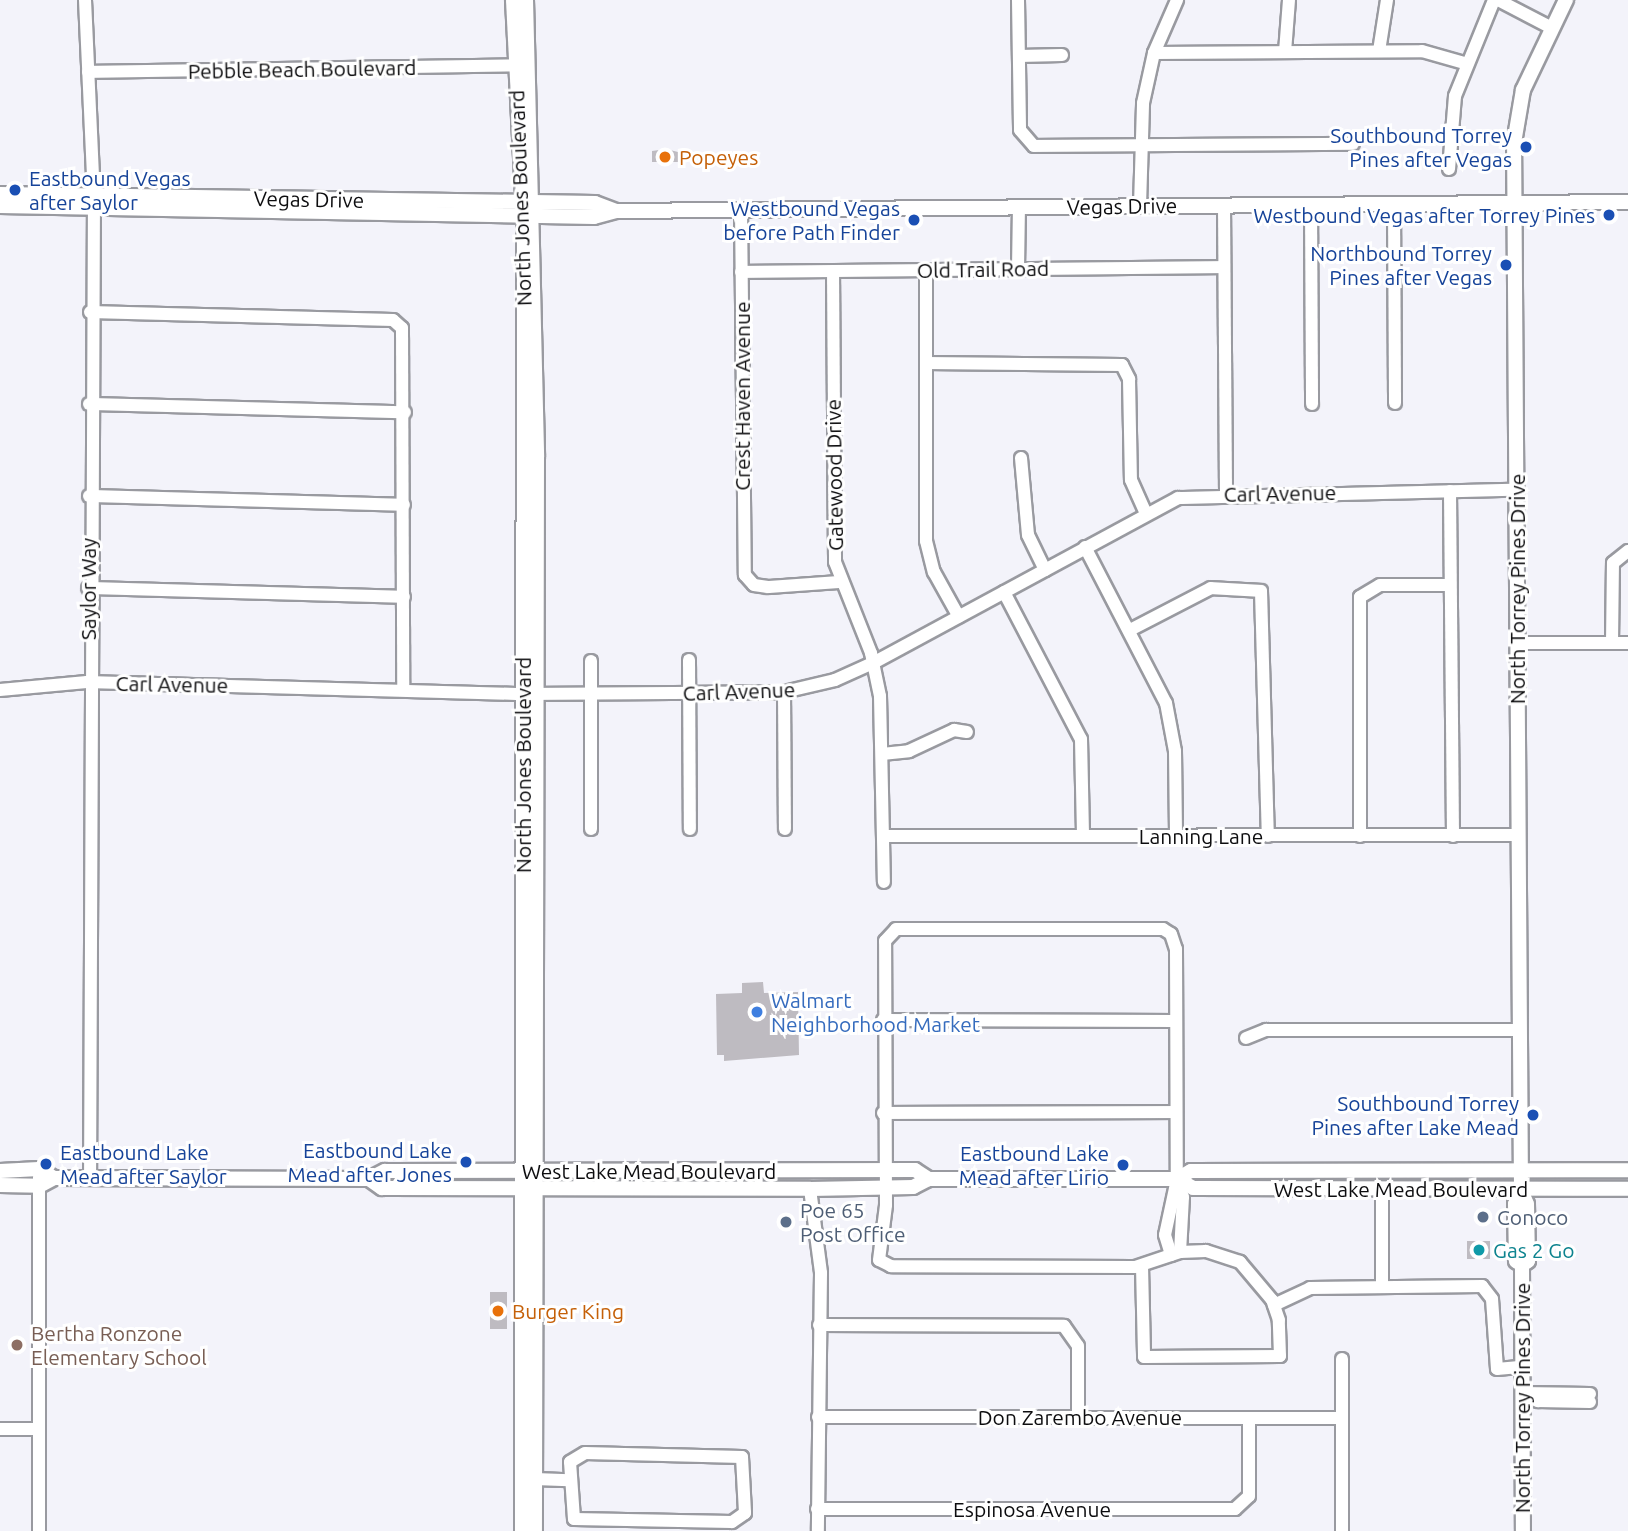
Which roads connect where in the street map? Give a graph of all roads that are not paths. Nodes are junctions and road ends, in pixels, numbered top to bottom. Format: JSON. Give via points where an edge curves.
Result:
{"nodes":[{"id":1,"x":85,"y":0,"type":"edge"},
{"id":2,"x":513,"y":0,"type":"edge"},
{"id":3,"x":526,"y":0,"type":"edge"},
{"id":4,"x":1018,"y":0,"type":"edge"},
{"id":5,"x":1177,"y":0,"type":"edge"},
{"id":6,"x":1289,"y":0,"type":"edge"},
{"id":7,"x":1387,"y":0,"type":"edge"},
{"id":8,"x":1496,"y":0,"type":"edge"},
{"id":9,"x":1566,"y":0,"type":"edge"},
{"id":10,"x":1552,"y":28,"type":"junction"},
{"id":11,"x":1379,"y":51,"type":"junction"},
{"id":12,"x":1286,"y":52,"type":"junction"},
{"id":13,"x":1154,"y":53,"type":"junction"},
{"id":14,"x":1062,"y":55,"type":"dead end"},
{"id":15,"x":1019,"y":56,"type":"junction"},
{"id":16,"x":1464,"y":63,"type":"junction"},
{"id":17,"x":516,"y":65,"type":"junction"},
{"id":18,"x":88,"y":72,"type":"junction"},
{"id":19,"x":530,"y":96,"type":"junction"},
{"id":20,"x":1353,"y":144,"type":"dead end"},
{"id":21,"x":1139,"y":146,"type":"junction"},
{"id":22,"x":1450,"y":169,"type":"dead end"},
{"id":23,"x":0,"y":194,"type":"edge"},
{"id":24,"x":93,"y":202,"type":"junction"},
{"id":25,"x":1515,"y":202,"type":"junction"},
{"id":26,"x":1628,"y":202,"type":"edge"},
{"id":27,"x":1311,"y":204,"type":"junction"},
{"id":28,"x":1394,"y":204,"type":"junction"},
{"id":29,"x":1224,"y":205,"type":"junction"},
{"id":30,"x":0,"y":206,"type":"edge"},
{"id":31,"x":1140,"y":206,"type":"junction"},
{"id":32,"x":1018,"y":207,"type":"junction"},
{"id":33,"x":528,"y":210,"type":"junction"},
{"id":34,"x":741,"y":210,"type":"junction"},
{"id":35,"x":1224,"y":267,"type":"junction"},
{"id":36,"x":1018,"y":269,"type":"junction"},
{"id":37,"x":926,"y":270,"type":"junction"},
{"id":38,"x":833,"y":271,"type":"junction"},
{"id":39,"x":741,"y":272,"type":"junction"},
{"id":40,"x":90,"y":312,"type":"junction"},
{"id":41,"x":926,"y":363,"type":"junction"},
{"id":42,"x":1395,"y":403,"type":"dead end"},
{"id":43,"x":89,"y":404,"type":"junction"},
{"id":44,"x":1312,"y":404,"type":"dead end"},
{"id":45,"x":405,"y":412,"type":"junction"},
{"id":46,"x":1021,"y":458,"type":"dead end"},
{"id":47,"x":1516,"y":490,"type":"junction"},
{"id":48,"x":1450,"y":491,"type":"junction"},
{"id":49,"x":1226,"y":493,"type":"junction"},
{"id":50,"x":89,"y":496,"type":"junction"},
{"id":51,"x":404,"y":505,"type":"junction"},
{"id":52,"x":1146,"y":514,"type":"junction"},
{"id":53,"x":1085,"y":547,"type":"junction"},
{"id":54,"x":1623,"y":554,"type":"edge"},
{"id":55,"x":1045,"y":570,"type":"junction"},
{"id":56,"x":840,"y":582,"type":"junction"},
{"id":57,"x":1450,"y":584,"type":"junction"},
{"id":58,"x":88,"y":588,"type":"junction"},
{"id":59,"x":1004,"y":592,"type":"junction"},
{"id":60,"x":404,"y":597,"type":"junction"},
{"id":61,"x":959,"y":617,"type":"junction"},
{"id":62,"x":1130,"y":630,"type":"junction"},
{"id":63,"x":1517,"y":643,"type":"junction"},
{"id":64,"x":1612,"y":643,"type":"junction"},
{"id":65,"x":1628,"y":643,"type":"edge"},
{"id":66,"x":689,"y":660,"type":"dead end"},
{"id":67,"x":591,"y":661,"type":"dead end"},
{"id":68,"x":873,"y":663,"type":"junction"},
{"id":69,"x":88,"y":682,"type":"junction"},
{"id":70,"x":0,"y":690,"type":"edge"},
{"id":71,"x":403,"y":690,"type":"junction"},
{"id":72,"x":785,"y":692,"type":"junction"},
{"id":73,"x":530,"y":694,"type":"junction"},
{"id":74,"x":591,"y":694,"type":"junction"},
{"id":75,"x":688,"y":694,"type":"junction"},
{"id":76,"x":967,"y":732,"type":"dead end"},
{"id":77,"x":882,"y":754,"type":"junction"},
{"id":78,"x":591,"y":829,"type":"dead end"},
{"id":79,"x":690,"y":829,"type":"dead end"},
{"id":80,"x":785,"y":829,"type":"dead end"},
{"id":81,"x":1519,"y":835,"type":"junction"},
{"id":82,"x":883,"y":836,"type":"junction"},
{"id":83,"x":1083,"y":836,"type":"junction"},
{"id":84,"x":1176,"y":836,"type":"junction"},
{"id":85,"x":1268,"y":836,"type":"junction"},
{"id":86,"x":1360,"y":836,"type":"junction"},
{"id":87,"x":1453,"y":836,"type":"junction"},
{"id":88,"x":884,"y":882,"type":"dead end"},
{"id":89,"x":523,"y":886,"type":"junction"},
{"id":90,"x":523,"y":934,"type":"junction"},
{"id":91,"x":536,"y":945,"type":"junction"},
{"id":92,"x":536,"y":989,"type":"junction"},
{"id":93,"x":883,"y":1020,"type":"junction"},
{"id":94,"x":1176,"y":1021,"type":"junction"},
{"id":95,"x":1520,"y":1030,"type":"junction"},
{"id":96,"x":1246,"y":1038,"type":"dead end"},
{"id":97,"x":883,"y":1112,"type":"junction"},
{"id":98,"x":1176,"y":1112,"type":"junction"},
{"id":99,"x":38,"y":1169,"type":"junction"},
{"id":100,"x":853,"y":1170,"type":"junction"},
{"id":101,"x":884,"y":1170,"type":"junction"},
{"id":102,"x":1628,"y":1170,"type":"edge"},
{"id":103,"x":0,"y":1171,"type":"edge"},
{"id":104,"x":529,"y":1171,"type":"junction"},
{"id":105,"x":729,"y":1171,"type":"junction"},
{"id":106,"x":777,"y":1171,"type":"junction"},
{"id":107,"x":1301,"y":1171,"type":"junction"},
{"id":108,"x":1521,"y":1171,"type":"junction"},
{"id":109,"x":54,"y":1178,"type":"junction"},
{"id":110,"x":90,"y":1178,"type":"junction"},
{"id":111,"x":369,"y":1179,"type":"junction"},
{"id":112,"x":929,"y":1179,"type":"junction"},
{"id":113,"x":1177,"y":1179,"type":"junction"},
{"id":114,"x":0,"y":1185,"type":"edge"},
{"id":115,"x":39,"y":1186,"type":"junction"},
{"id":116,"x":885,"y":1187,"type":"junction"},
{"id":117,"x":529,"y":1188,"type":"junction"},
{"id":118,"x":666,"y":1188,"type":"junction"},
{"id":119,"x":729,"y":1188,"type":"junction"},
{"id":120,"x":810,"y":1188,"type":"junction"},
{"id":121,"x":1301,"y":1189,"type":"junction"},
{"id":122,"x":1628,"y":1189,"type":"edge"},
{"id":123,"x":1382,"y":1190,"type":"junction"},
{"id":124,"x":1521,"y":1190,"type":"junction"},
{"id":125,"x":1175,"y":1253,"type":"junction"},
{"id":126,"x":1142,"y":1266,"type":"junction"},
{"id":127,"x":1382,"y":1287,"type":"junction"},
{"id":128,"x":1274,"y":1305,"type":"junction"},
{"id":129,"x":819,"y":1325,"type":"junction"},
{"id":130,"x":1342,"y":1359,"type":"dead end"},
{"id":131,"x":1522,"y":1367,"type":"junction"},
{"id":132,"x":1522,"y":1393,"type":"junction"},
{"id":133,"x":1590,"y":1398,"type":"dead end"},
{"id":134,"x":528,"y":1417,"type":"junction"},
{"id":135,"x":818,"y":1417,"type":"junction"},
{"id":136,"x":1078,"y":1417,"type":"junction"},
{"id":137,"x":1249,"y":1418,"type":"junction"},
{"id":138,"x":1341,"y":1418,"type":"junction"},
{"id":139,"x":0,"y":1429,"type":"edge"},
{"id":140,"x":39,"y":1429,"type":"junction"},
{"id":141,"x":535,"y":1479,"type":"junction"},
{"id":142,"x":569,"y":1479,"type":"junction"},
{"id":143,"x":817,"y":1509,"type":"junction"},
{"id":144,"x":39,"y":1531,"type":"edge"},
{"id":145,"x":522,"y":1531,"type":"edge"},
{"id":146,"x":535,"y":1531,"type":"edge"},
{"id":147,"x":818,"y":1531,"type":"edge"},
{"id":148,"x":1342,"y":1531,"type":"edge"},
{"id":149,"x":1524,"y":1531,"type":"edge"}],
"edges":[{"from":1,"to":18,"type":"street","name":"Saylor Way"},
{"from":2,"to":17,"type":"main road","name":"North Jones Boulevard"},
{"from":3,"to":19,"type":"main road","name":"North Jones Boulevard"},
{"from":4,"to":15,"type":"street"},
{"from":5,"to":13,"type":"street"},
{"from":6,"to":12,"type":"street"},
{"from":7,"to":11,"type":"street"},
{"from":8,"to":10,"type":"street"},
{"from":8,"to":16,"type":"street"},
{"from":9,"to":10,"type":"main road","name":"North Torrey Pines Drive"},
{"from":10,"to":25,"type":"main road","name":"North Torrey Pines Drive","via":[[1518,110]]},
{"from":11,"to":12,"type":"street"},
{"from":11,"to":16,"type":"street","via":[[1422,51]]},
{"from":12,"to":13,"type":"street"},
{"from":13,"to":21,"type":"street"},
{"from":14,"to":15,"type":"street"},
{"from":15,"to":21,"type":"street","via":[[1020,130],[1027,143]]},
{"from":16,"to":22,"type":"street","via":[[1451,117]]},
{"from":17,"to":18,"type":"street","name":"Pebble Beach Boulevard"},
{"from":17,"to":19,"type":"main road"},
{"from":17,"to":33,"type":"main road","name":"North Jones Boulevard"},
{"from":18,"to":24,"type":"street","name":"Saylor Way"},
{"from":19,"to":33,"type":"main road","name":"North Jones Boulevard"},
{"from":20,"to":21,"type":"street"},
{"from":21,"to":31,"type":"street"},
{"from":23,"to":24,"type":"main road","name":"Vegas Drive"},
{"from":24,"to":30,"type":"main road","name":"Vegas Drive"},
{"from":24,"to":33,"type":"main road","name":"Vegas Drive"},
{"from":24,"to":40,"type":"street","name":"Saylor Way"},
{"from":25,"to":26,"type":"main road","name":"Vegas Drive"},
{"from":25,"to":28,"type":"main road","name":"Vegas Drive"},
{"from":25,"to":47,"type":"main road","name":"North Torrey Pines Drive"},
{"from":27,"to":28,"type":"main road","name":"Vegas Drive"},
{"from":27,"to":29,"type":"main road","name":"Vegas Drive"},
{"from":27,"to":44,"type":"street"},
{"from":28,"to":42,"type":"street"},
{"from":29,"to":31,"type":"main road","name":"Vegas Drive"},
{"from":29,"to":35,"type":"street"},
{"from":31,"to":32,"type":"main road","name":"Vegas Drive"},
{"from":32,"to":34,"type":"main road","name":"Vegas Drive"},
{"from":32,"to":36,"type":"street"},
{"from":33,"to":34,"type":"main road","name":"Vegas Drive","via":[[595,203],[616,211]]},
{"from":33,"to":73,"type":"main road","name":"North Jones Boulevard"},
{"from":34,"to":39,"type":"street","name":"Crest Haven Avenue"},
{"from":35,"to":36,"type":"street","name":"Old Trail Road"},
{"from":35,"to":49,"type":"street"},
{"from":36,"to":37,"type":"street","name":"Old Trail Road"},
{"from":37,"to":38,"type":"street","name":"Old Trail Road"},
{"from":37,"to":41,"type":"street"},
{"from":38,"to":39,"type":"street","name":"Old Trail Road"},
{"from":38,"to":56,"type":"street","name":"Gatewood Drive","via":[[833,531]]},
{"from":39,"to":56,"type":"street","name":"Crest Haven Avenue","via":[[742,563],[748,581],[768,587]]},
{"from":40,"to":43,"type":"street","name":"Saylor Way"},
{"from":40,"to":45,"type":"street","via":[[398,323],[405,342]]},
{"from":41,"to":52,"type":"street","via":[[1122,365],[1129,379],[1131,480]]},
{"from":41,"to":61,"type":"street","via":[[926,541],[934,572]]},
{"from":43,"to":45,"type":"street"},
{"from":43,"to":50,"type":"street","name":"Saylor Way"},
{"from":45,"to":51,"type":"street"},
{"from":46,"to":55,"type":"street","via":[[1023,515]]},
{"from":47,"to":48,"type":"street","name":"Carl Avenue"},
{"from":47,"to":63,"type":"main road","name":"North Torrey Pines Drive"},
{"from":48,"to":49,"type":"street","name":"Carl Avenue"},
{"from":48,"to":57,"type":"street"},
{"from":49,"to":52,"type":"street","name":"Carl Avenue","via":[[1178,498]]},
{"from":50,"to":51,"type":"street"},
{"from":50,"to":58,"type":"street","name":"Saylor Way"},
{"from":51,"to":60,"type":"street"},
{"from":52,"to":53,"type":"street","name":"Carl Avenue"},
{"from":53,"to":55,"type":"street","name":"Carl Avenue"},
{"from":53,"to":62,"type":"street"},
{"from":54,"to":64,"type":"street"},
{"from":55,"to":59,"type":"street","name":"Carl Avenue"},
{"from":56,"to":68,"type":"street","name":"Gatewood Drive"},
{"from":57,"to":86,"type":"street","via":[[1380,585],[1364,591],[1358,606]]},
{"from":57,"to":87,"type":"street"},
{"from":58,"to":60,"type":"street"},
{"from":58,"to":69,"type":"street","name":"Saylor Way"},
{"from":59,"to":61,"type":"street","name":"Carl Avenue"},
{"from":59,"to":83,"type":"street","via":[[1081,739]]},
{"from":60,"to":71,"type":"street"},
{"from":61,"to":68,"type":"street","name":"Carl Avenue"},
{"from":62,"to":84,"type":"street","via":[[1166,703],[1173,731]]},
{"from":62,"to":85,"type":"street","via":[[1211,588],[1261,592]]},
{"from":63,"to":64,"type":"street"},
{"from":63,"to":81,"type":"main road","name":"North Torrey Pines Drive"},
{"from":64,"to":65,"type":"street"},
{"from":66,"to":75,"type":"street"},
{"from":67,"to":74,"type":"street"},
{"from":68,"to":72,"type":"street","name":"Carl Avenue","via":[[835,680]]},
{"from":68,"to":77,"type":"street","name":"Gatewood Drive"},
{"from":69,"to":70,"type":"street","name":"Carl Avenue"},
{"from":69,"to":71,"type":"street","name":"Carl Avenue"},
{"from":69,"to":110,"type":"street","name":"Saylor Way"},
{"from":71,"to":73,"type":"street","name":"Carl Avenue"},
{"from":72,"to":75,"type":"street","name":"Carl Avenue"},
{"from":72,"to":80,"type":"street"},
{"from":73,"to":74,"type":"street","name":"Carl Avenue"},
{"from":73,"to":89,"type":"main road","name":"North Jones Boulevard"},
{"from":73,"to":91,"type":"main road","name":"North Jones Boulevard"},
{"from":74,"to":75,"type":"street","name":"Carl Avenue"},
{"from":74,"to":78,"type":"street"},
{"from":75,"to":79,"type":"street"},
{"from":76,"to":77,"type":"street","via":[[954,730],[909,751]]},
{"from":77,"to":82,"type":"street","name":"Gatewood Drive"},
{"from":81,"to":87,"type":"street","name":"Lanning Lane"},
{"from":81,"to":95,"type":"main road","name":"North Torrey Pines Drive"},
{"from":82,"to":83,"type":"street","name":"Lanning Lane"},
{"from":82,"to":88,"type":"street","name":"Gatewood Drive"},
{"from":83,"to":84,"type":"street","name":"Lanning Lane"},
{"from":84,"to":85,"type":"street","name":"Lanning Lane"},
{"from":85,"to":86,"type":"street","name":"Lanning Lane"},
{"from":86,"to":87,"type":"street","name":"Lanning Lane"},
{"from":89,"to":90,"type":"main road","name":"North Jones Boulevard"},
{"from":89,"to":91,"type":"main road"},
{"from":90,"to":92,"type":"main road","via":[[530,943]]},
{"from":90,"to":104,"type":"main road","name":"North Jones Boulevard"},
{"from":91,"to":92,"type":"main road","name":"North Jones Boulevard"},
{"from":92,"to":104,"type":"main road","name":"North Jones Boulevard"},
{"from":93,"to":94,"type":"street"},
{"from":93,"to":94,"type":"street","via":[[889,934],[895,929],[1163,929],[1171,934],[1177,949]]},
{"from":93,"to":97,"type":"street"},
{"from":94,"to":98,"type":"street"},
{"from":95,"to":96,"type":"street","via":[[1266,1030]]},
{"from":95,"to":108,"type":"main road","name":"North Torrey Pines Drive"},
{"from":97,"to":98,"type":"street"},
{"from":97,"to":101,"type":"street"},
{"from":98,"to":113,"type":"street"},
{"from":99,"to":103,"type":"main road"},
{"from":99,"to":109,"type":"main road","name":"West Lake Mead Boulevard"},
{"from":99,"to":115,"type":"street"},
{"from":100,"to":101,"type":"main road","name":"West Lake Mead Boulevard"},
{"from":100,"to":106,"type":"main road","name":"West Lake Mead Boulevard"},
{"from":100,"to":120,"type":"main road","via":[[840,1177],[819,1177]]},
{"from":101,"to":112,"type":"main road","name":"West Lake Mead Boulevard","via":[[915,1170]]},
{"from":101,"to":116,"type":"street"},
{"from":102,"to":108,"type":"main road","name":"West Lake Mead Boulevard"},
{"from":104,"to":105,"type":"main road","name":"West Lake Mead Boulevard"},
{"from":104,"to":111,"type":"main road","name":"West Lake Mead Boulevard","via":[[381,1171]]},
{"from":104,"to":117,"type":"main road","name":"North Jones Boulevard"},
{"from":105,"to":106,"type":"main road","name":"West Lake Mead Boulevard"},
{"from":105,"to":118,"type":"main road","via":[[717,1180]]},
{"from":106,"to":119,"type":"main road","via":[[739,1180]]},
{"from":107,"to":108,"type":"main road","name":"West Lake Mead Boulevard"},
{"from":107,"to":113,"type":"main road","name":"West Lake Mead Boulevard","via":[[1191,1171]]},
{"from":107,"to":121,"type":"main road"},
{"from":108,"to":124,"type":"main road","name":"North Torrey Pines Drive"},
{"from":109,"to":110,"type":"main road","name":"West Lake Mead Boulevard"},
{"from":109,"to":115,"type":"main road","name":"West Lake Mead Boulevard"},
{"from":110,"to":111,"type":"main road","name":"West Lake Mead Boulevard"},
{"from":111,"to":117,"type":"main road","name":"West Lake Mead Boulevard","via":[[382,1188]]},
{"from":112,"to":113,"type":"main road","name":"West Lake Mead Boulevard"},
{"from":112,"to":116,"type":"main road","name":"West Lake Mead Boulevard","via":[[913,1187]]},
{"from":113,"to":121,"type":"main road","name":"West Lake Mead Boulevard","via":[[1193,1188]]},
{"from":113,"to":125,"type":"street","via":[[1165,1235]]},
{"from":114,"to":115,"type":"main road","name":"West Lake Mead Boulevard"},
{"from":115,"to":140,"type":"street"},
{"from":116,"to":120,"type":"main road","name":"West Lake Mead Boulevard"},
{"from":116,"to":126,"type":"street","via":[[879,1244],[883,1265]]},
{"from":117,"to":118,"type":"main road","name":"West Lake Mead Boulevard"},
{"from":117,"to":134,"type":"main road","name":"North Jones Boulevard"},
{"from":118,"to":119,"type":"main road","name":"West Lake Mead Boulevard"},
{"from":119,"to":120,"type":"main road","name":"West Lake Mead Boulevard"},
{"from":120,"to":129,"type":"street","via":[[821,1273]]},
{"from":121,"to":123,"type":"main road","name":"West Lake Mead Boulevard"},
{"from":122,"to":124,"type":"main road","name":"West Lake Mead Boulevard"},
{"from":123,"to":124,"type":"main road","name":"West Lake Mead Boulevard"},
{"from":123,"to":127,"type":"street"},
{"from":124,"to":131,"type":"main road","name":"North Torrey Pines Drive","via":[[1515,1204],[1516,1261],[1522,1265]]},
{"from":125,"to":126,"type":"street"},
{"from":125,"to":128,"type":"street","via":[[1206,1251],[1240,1262]]},
{"from":126,"to":128,"type":"street","via":[[1140,1351],[1152,1359],[1280,1356]]},
{"from":127,"to":128,"type":"street","via":[[1310,1288]]},
{"from":127,"to":131,"type":"street","via":[[1489,1289],[1497,1370]]},
{"from":129,"to":135,"type":"street"},
{"from":129,"to":136,"type":"street","via":[[1071,1329],[1078,1346]]},
{"from":130,"to":138,"type":"street"},
{"from":131,"to":132,"type":"main road","name":"North Torrey Pines Drive"},
{"from":132,"to":133,"type":"street"},
{"from":132,"to":149,"type":"main road","name":"North Torrey Pines Drive"},
{"from":134,"to":141,"type":"main road","name":"North Jones Boulevard"},
{"from":134,"to":145,"type":"main road","name":"North Jones Boulevard"},
{"from":135,"to":136,"type":"street","name":"Don Zarembo Avenue"},
{"from":135,"to":143,"type":"street"},
{"from":136,"to":137,"type":"street","name":"Don Zarembo Avenue"},
{"from":137,"to":138,"type":"street","name":"Don Zarembo Avenue"},
{"from":137,"to":143,"type":"street","name":"Espinosa Avenue","via":[[1245,1504],[1235,1509]]},
{"from":138,"to":148,"type":"street"},
{"from":139,"to":140,"type":"street"},
{"from":140,"to":144,"type":"street"},
{"from":141,"to":142,"type":"street"},
{"from":141,"to":146,"type":"main road","name":"North Jones Boulevard"},
{"from":142,"to":142,"type":"street","via":[[570,1462],[585,1453],[741,1457],[745,1513],[741,1520],[586,1523],[570,1511]]},
{"from":143,"to":147,"type":"street"}]}
